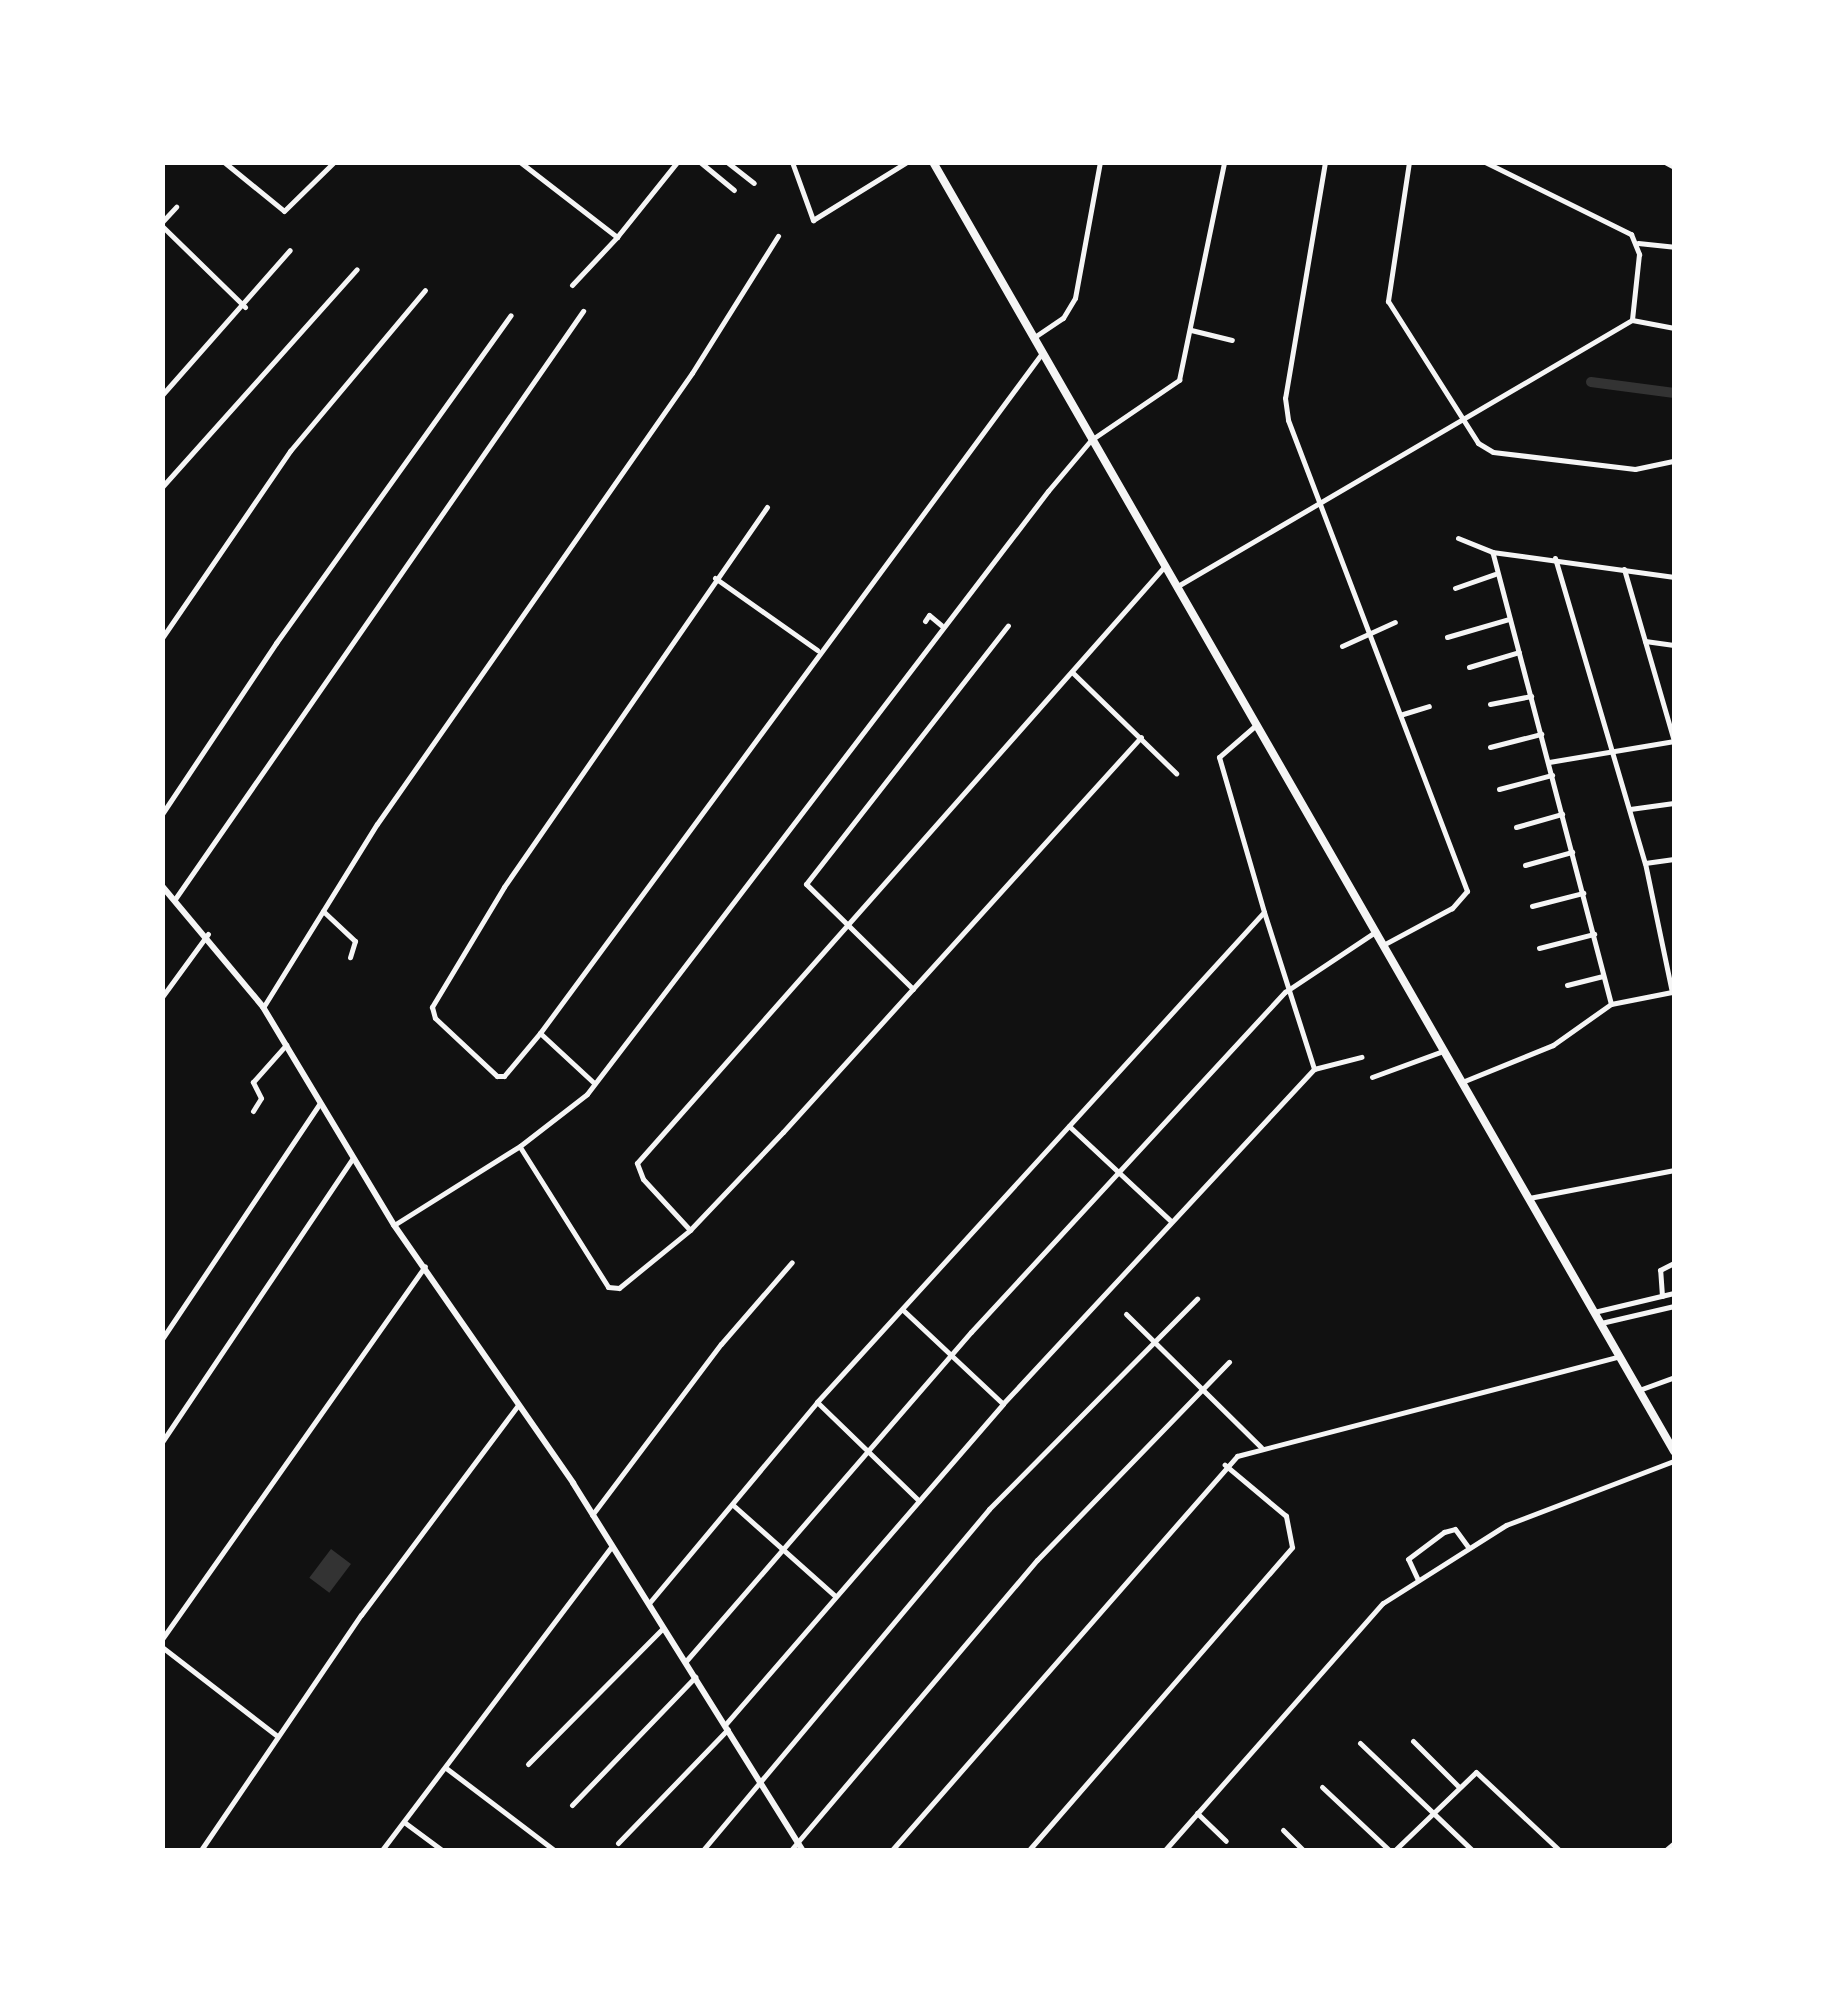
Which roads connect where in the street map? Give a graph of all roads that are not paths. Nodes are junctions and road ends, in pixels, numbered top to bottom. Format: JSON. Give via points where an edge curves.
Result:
{"nodes":[{"id":1,"x":224,"y":162,"type":"edge"},
{"id":2,"x":334,"y":162,"type":"edge"},
{"id":3,"x":520,"y":162,"type":"edge"},
{"id":4,"x":677,"y":162,"type":"edge"},
{"id":5,"x":700,"y":162,"type":"edge"},
{"id":6,"x":727,"y":162,"type":"edge"},
{"id":7,"x":792,"y":162,"type":"edge"},
{"id":8,"x":907,"y":162,"type":"edge"},
{"id":9,"x":933,"y":162,"type":"edge"},
{"id":10,"x":1100,"y":162,"type":"edge"},
{"id":11,"x":1224,"y":162,"type":"edge"},
{"id":12,"x":1325,"y":162,"type":"edge"},
{"id":13,"x":1409,"y":162,"type":"edge"},
{"id":14,"x":1485,"y":162,"type":"edge"},
{"id":15,"x":1664,"y":162,"type":"edge"},
{"id":16,"x":1674,"y":167,"type":"edge"},
{"id":17,"x":754,"y":183,"type":"dead end"},
{"id":18,"x":734,"y":190,"type":"dead end"},
{"id":19,"x":176,"y":208,"type":"dead end"},
{"id":20,"x":162,"y":224,"type":"edge"},
{"id":21,"x":778,"y":236,"type":"dead end"},
{"id":22,"x":617,"y":237,"type":"junction"},
{"id":23,"x":1637,"y":243,"type":"junction"},
{"id":24,"x":1674,"y":247,"type":"edge"},
{"id":25,"x":290,"y":250,"type":"dead end"},
{"id":26,"x":357,"y":269,"type":"dead end"},
{"id":27,"x":572,"y":285,"type":"dead end"},
{"id":28,"x":425,"y":290,"type":"dead end"},
{"id":29,"x":245,"y":306,"type":"junction"},
{"id":30,"x":583,"y":312,"type":"dead end"},
{"id":31,"x":511,"y":315,"type":"dead end"},
{"id":32,"x":1632,"y":320,"type":"junction"},
{"id":33,"x":1674,"y":328,"type":"edge"},
{"id":34,"x":1190,"y":330,"type":"junction"},
{"id":35,"x":1033,"y":338,"type":"junction"},
{"id":36,"x":1232,"y":340,"type":"dead end"},
{"id":37,"x":1042,"y":354,"type":"junction"},
{"id":38,"x":162,"y":394,"type":"edge"},
{"id":39,"x":1461,"y":420,"type":"junction"},
{"id":40,"x":1091,"y":440,"type":"junction"},
{"id":41,"x":1674,"y":461,"type":"edge"},
{"id":42,"x":162,"y":487,"type":"edge"},
{"id":43,"x":1317,"y":501,"type":"junction"},
{"id":44,"x":767,"y":507,"type":"dead end"},
{"id":45,"x":1458,"y":538,"type":"dead end"},
{"id":46,"x":1492,"y":556,"type":"junction"},
{"id":47,"x":1555,"y":558,"type":"junction"},
{"id":48,"x":1164,"y":567,"type":"junction"},
{"id":49,"x":1624,"y":569,"type":"junction"},
{"id":50,"x":1495,"y":574,"type":"junction"},
{"id":51,"x":1674,"y":576,"type":"edge"},
{"id":52,"x":715,"y":578,"type":"junction"},
{"id":53,"x":1176,"y":587,"type":"junction"},
{"id":54,"x":1455,"y":588,"type":"dead end"},
{"id":55,"x":1509,"y":618,"type":"junction"},
{"id":56,"x":925,"y":621,"type":"dead end"},
{"id":57,"x":1395,"y":622,"type":"dead end"},
{"id":58,"x":940,"y":624,"type":"junction"},
{"id":59,"x":1008,"y":625,"type":"dead end"},
{"id":60,"x":1369,"y":632,"type":"junction"},
{"id":61,"x":1446,"y":636,"type":"dead end"},
{"id":62,"x":162,"y":638,"type":"edge"},
{"id":63,"x":1645,"y":641,"type":"junction"},
{"id":64,"x":1674,"y":645,"type":"edge"},
{"id":65,"x":1342,"y":646,"type":"dead end"},
{"id":66,"x":817,"y":650,"type":"junction"},
{"id":67,"x":1518,"y":652,"type":"junction"},
{"id":68,"x":1469,"y":667,"type":"dead end"},
{"id":69,"x":1074,"y":673,"type":"junction"},
{"id":70,"x":1531,"y":696,"type":"junction"},
{"id":71,"x":1490,"y":704,"type":"dead end"},
{"id":72,"x":1429,"y":706,"type":"dead end"},
{"id":73,"x":1404,"y":714,"type":"junction"},
{"id":74,"x":1257,"y":724,"type":"junction"},
{"id":75,"x":1541,"y":734,"type":"junction"},
{"id":76,"x":1140,"y":737,"type":"junction"},
{"id":77,"x":1674,"y":741,"type":"edge"},
{"id":78,"x":1490,"y":747,"type":"dead end"},
{"id":79,"x":1614,"y":749,"type":"junction"},
{"id":80,"x":1549,"y":762,"type":"junction"},
{"id":81,"x":1176,"y":772,"type":"dead end"},
{"id":82,"x":1552,"y":775,"type":"junction"},
{"id":83,"x":1498,"y":789,"type":"dead end"},
{"id":84,"x":1674,"y":803,"type":"edge"},
{"id":85,"x":1630,"y":809,"type":"junction"},
{"id":86,"x":162,"y":814,"type":"edge"},
{"id":87,"x":1562,"y":814,"type":"junction"},
{"id":88,"x":1516,"y":827,"type":"dead end"},
{"id":89,"x":1572,"y":852,"type":"junction"},
{"id":90,"x":1674,"y":859,"type":"edge"},
{"id":91,"x":1645,"y":863,"type":"junction"},
{"id":92,"x":1525,"y":865,"type":"dead end"},
{"id":93,"x":162,"y":886,"type":"edge"},
{"id":94,"x":1583,"y":893,"type":"junction"},
{"id":95,"x":175,"y":899,"type":"junction"},
{"id":96,"x":1532,"y":906,"type":"dead end"},
{"id":97,"x":323,"y":911,"type":"junction"},
{"id":98,"x":1264,"y":912,"type":"junction"},
{"id":99,"x":847,"y":927,"type":"junction"},
{"id":100,"x":1376,"y":932,"type":"junction"},
{"id":101,"x":208,"y":934,"type":"junction"},
{"id":102,"x":1594,"y":934,"type":"junction"},
{"id":103,"x":1383,"y":945,"type":"junction"},
{"id":104,"x":1539,"y":948,"type":"dead end"},
{"id":105,"x":350,"y":957,"type":"dead end"},
{"id":106,"x":1604,"y":976,"type":"junction"},
{"id":107,"x":1567,"y":985,"type":"dead end"},
{"id":108,"x":913,"y":988,"type":"junction"},
{"id":109,"x":1285,"y":992,"type":"junction"},
{"id":110,"x":1673,"y":992,"type":"edge"},
{"id":111,"x":162,"y":997,"type":"edge"},
{"id":112,"x":1611,"y":1004,"type":"junction"},
{"id":113,"x":263,"y":1007,"type":"junction"},
{"id":114,"x":540,"y":1034,"type":"junction"},
{"id":115,"x":286,"y":1045,"type":"junction"},
{"id":116,"x":1443,"y":1050,"type":"junction"},
{"id":117,"x":1361,"y":1058,"type":"dead end"},
{"id":118,"x":1314,"y":1069,"type":"junction"},
{"id":119,"x":1372,"y":1077,"type":"dead end"},
{"id":120,"x":1462,"y":1082,"type":"junction"},
{"id":121,"x":594,"y":1084,"type":"junction"},
{"id":122,"x":320,"y":1103,"type":"junction"},
{"id":123,"x":253,"y":1111,"type":"dead end"},
{"id":124,"x":1069,"y":1126,"type":"junction"},
{"id":125,"x":520,"y":1146,"type":"junction"},
{"id":126,"x":353,"y":1158,"type":"junction"},
{"id":127,"x":1674,"y":1170,"type":"edge"},
{"id":128,"x":1117,"y":1175,"type":"junction"},
{"id":129,"x":1529,"y":1198,"type":"junction"},
{"id":130,"x":1171,"y":1220,"type":"junction"},
{"id":131,"x":394,"y":1225,"type":"junction"},
{"id":132,"x":690,"y":1230,"type":"junction"},
{"id":133,"x":792,"y":1262,"type":"dead end"},
{"id":134,"x":1674,"y":1263,"type":"edge"},
{"id":135,"x":426,"y":1266,"type":"junction"},
{"id":136,"x":1674,"y":1293,"type":"edge"},
{"id":137,"x":1659,"y":1296,"type":"junction"},
{"id":138,"x":1198,"y":1298,"type":"dead end"},
{"id":139,"x":1674,"y":1306,"type":"edge"},
{"id":140,"x":902,"y":1310,"type":"junction"},
{"id":141,"x":1659,"y":1310,"type":"junction"},
{"id":142,"x":1594,"y":1312,"type":"junction"},
{"id":143,"x":1126,"y":1314,"type":"dead end"},
{"id":144,"x":1601,"y":1323,"type":"junction"},
{"id":145,"x":162,"y":1339,"type":"edge"},
{"id":146,"x":1156,"y":1341,"type":"junction"},
{"id":147,"x":1620,"y":1356,"type":"junction"},
{"id":148,"x":950,"y":1357,"type":"junction"},
{"id":149,"x":1229,"y":1362,"type":"dead end"},
{"id":150,"x":1674,"y":1377,"type":"edge"},
{"id":151,"x":1201,"y":1390,"type":"junction"},
{"id":152,"x":1639,"y":1390,"type":"junction"},
{"id":153,"x":817,"y":1402,"type":"junction"},
{"id":154,"x":519,"y":1404,"type":"junction"},
{"id":155,"x":1003,"y":1404,"type":"junction"},
{"id":156,"x":162,"y":1420,"type":"edge"},
{"id":157,"x":172,"y":1426,"type":"junction"},
{"id":158,"x":162,"y":1442,"type":"edge"},
{"id":159,"x":1261,"y":1447,"type":"junction"},
{"id":160,"x":1674,"y":1451,"type":"edge"},
{"id":161,"x":866,"y":1453,"type":"junction"},
{"id":162,"x":1674,"y":1461,"type":"edge"},
{"id":163,"x":1225,"y":1465,"type":"junction"},
{"id":164,"x":919,"y":1500,"type":"junction"},
{"id":165,"x":732,"y":1504,"type":"junction"},
{"id":166,"x":592,"y":1515,"type":"junction"},
{"id":167,"x":612,"y":1544,"type":"junction"},
{"id":168,"x":1468,"y":1547,"type":"junction"},
{"id":169,"x":783,"y":1549,"type":"junction"},
{"id":170,"x":1418,"y":1580,"type":"junction"},
{"id":171,"x":836,"y":1596,"type":"junction"},
{"id":172,"x":650,"y":1602,"type":"junction"},
{"id":173,"x":664,"y":1626,"type":"junction"},
{"id":174,"x":162,"y":1639,"type":"edge"},
{"id":175,"x":162,"y":1647,"type":"edge"},
{"id":176,"x":686,"y":1662,"type":"junction"},
{"id":177,"x":696,"y":1676,"type":"junction"},
{"id":178,"x":727,"y":1727,"type":"junction"},
{"id":179,"x":276,"y":1735,"type":"junction"},
{"id":180,"x":1414,"y":1741,"type":"dead end"},
{"id":181,"x":1360,"y":1743,"type":"dead end"},
{"id":182,"x":528,"y":1764,"type":"dead end"},
{"id":183,"x":446,"y":1768,"type":"junction"},
{"id":184,"x":762,"y":1785,"type":"junction"},
{"id":185,"x":1459,"y":1786,"type":"junction"},
{"id":186,"x":1322,"y":1787,"type":"dead end"},
{"id":187,"x":572,"y":1805,"type":"dead end"},
{"id":188,"x":1432,"y":1812,"type":"junction"},
{"id":189,"x":1197,"y":1813,"type":"junction"},
{"id":190,"x":404,"y":1822,"type":"junction"},
{"id":191,"x":1283,"y":1830,"type":"dead end"},
{"id":192,"x":1226,"y":1841,"type":"dead end"},
{"id":193,"x":618,"y":1843,"type":"dead end"},
{"id":194,"x":1674,"y":1843,"type":"edge"},
{"id":195,"x":800,"y":1847,"type":"edge"},
{"id":196,"x":201,"y":1850,"type":"edge"},
{"id":197,"x":382,"y":1850,"type":"edge"},
{"id":198,"x":442,"y":1850,"type":"edge"},
{"id":199,"x":554,"y":1850,"type":"edge"},
{"id":200,"x":703,"y":1850,"type":"edge"},
{"id":201,"x":792,"y":1850,"type":"edge"},
{"id":202,"x":892,"y":1850,"type":"edge"},
{"id":203,"x":1029,"y":1850,"type":"edge"},
{"id":204,"x":1165,"y":1850,"type":"edge"},
{"id":205,"x":1303,"y":1850,"type":"edge"},
{"id":206,"x":1392,"y":1850,"type":"edge"},
{"id":207,"x":1472,"y":1850,"type":"edge"},
{"id":208,"x":1558,"y":1850,"type":"edge"},
{"id":209,"x":1666,"y":1850,"type":"edge"}],
"edges":[{"from":1,"to":2,"type":"street","via":[[284,211]]},
{"from":3,"to":22,"type":"street"},
{"from":4,"to":22,"type":"street"},
{"from":5,"to":18,"type":"street"},
{"from":6,"to":17,"type":"street"},
{"from":7,"to":8,"type":"street","via":[[813,220]]},
{"from":9,"to":35,"type":"main road"},
{"from":10,"to":35,"type":"street","via":[[1070,310]]},
{"from":11,"to":34,"type":"street"},
{"from":12,"to":43,"type":"street","via":[[1285,398]]},
{"from":13,"to":39,"type":"street","via":[[1388,301]]},
{"from":14,"to":23,"type":"street","via":[[1619,226]]},
{"from":15,"to":16,"type":"street"},
{"from":19,"to":20,"type":"street"},
{"from":20,"to":29,"type":"street"},
{"from":21,"to":97,"type":"street","via":[[692,373],[482,668]]},
{"from":22,"to":27,"type":"street"},
{"from":23,"to":24,"type":"street"},
{"from":23,"to":32,"type":"street"},
{"from":25,"to":29,"type":"street"},
{"from":26,"to":42,"type":"street"},
{"from":28,"to":62,"type":"street","via":[[290,450]]},
{"from":29,"to":38,"type":"street"},
{"from":30,"to":95,"type":"street"},
{"from":31,"to":86,"type":"street"},
{"from":32,"to":33,"type":"street"},
{"from":32,"to":39,"type":"street"},
{"from":34,"to":36,"type":"street"},
{"from":34,"to":40,"type":"street","via":[[1184,366],[1171,389]]},
{"from":35,"to":37,"type":"main road"},
{"from":37,"to":40,"type":"main road"},
{"from":37,"to":66,"type":"street"},
{"from":39,"to":41,"type":"street","via":[[1494,452],[1635,469]]},
{"from":39,"to":43,"type":"street"},
{"from":40,"to":48,"type":"main road"},
{"from":40,"to":58,"type":"street"},
{"from":43,"to":53,"type":"street"},
{"from":43,"to":60,"type":"street"},
{"from":44,"to":52,"type":"street"},
{"from":45,"to":46,"type":"street"},
{"from":46,"to":47,"type":"street"},
{"from":46,"to":50,"type":"street"},
{"from":47,"to":49,"type":"street"},
{"from":47,"to":79,"type":"street"},
{"from":48,"to":53,"type":"main road"},
{"from":48,"to":69,"type":"street"},
{"from":49,"to":51,"type":"street"},
{"from":49,"to":63,"type":"street"},
{"from":50,"to":54,"type":"street"},
{"from":50,"to":55,"type":"street"},
{"from":52,"to":66,"type":"street"},
{"from":52,"to":114,"type":"street","via":[[457,958],[432,1008],[500,1077]]},
{"from":53,"to":74,"type":"main road"},
{"from":55,"to":61,"type":"street"},
{"from":55,"to":67,"type":"street"},
{"from":56,"to":58,"type":"street","via":[[929,616]]},
{"from":57,"to":60,"type":"street"},
{"from":58,"to":121,"type":"street"},
{"from":59,"to":99,"type":"street","via":[[806,884]]},
{"from":60,"to":65,"type":"street"},
{"from":60,"to":73,"type":"street"},
{"from":63,"to":64,"type":"street"},
{"from":63,"to":77,"type":"street"},
{"from":66,"to":114,"type":"street"},
{"from":67,"to":68,"type":"street"},
{"from":67,"to":70,"type":"street"},
{"from":69,"to":76,"type":"street"},
{"from":69,"to":99,"type":"street"},
{"from":70,"to":71,"type":"street"},
{"from":70,"to":75,"type":"street"},
{"from":72,"to":73,"type":"street"},
{"from":73,"to":103,"type":"street","via":[[1467,891],[1452,908]]},
{"from":74,"to":98,"type":"street","via":[[1219,757]]},
{"from":74,"to":100,"type":"main road"},
{"from":75,"to":78,"type":"street"},
{"from":75,"to":80,"type":"street"},
{"from":76,"to":81,"type":"street"},
{"from":76,"to":108,"type":"street"},
{"from":77,"to":79,"type":"street"},
{"from":79,"to":80,"type":"street"},
{"from":79,"to":85,"type":"street"},
{"from":80,"to":82,"type":"street"},
{"from":82,"to":83,"type":"street"},
{"from":82,"to":87,"type":"street"},
{"from":84,"to":85,"type":"street"},
{"from":85,"to":91,"type":"street"},
{"from":87,"to":88,"type":"street"},
{"from":87,"to":89,"type":"street"},
{"from":89,"to":92,"type":"street"},
{"from":89,"to":94,"type":"street"},
{"from":90,"to":91,"type":"street"},
{"from":91,"to":110,"type":"street"},
{"from":93,"to":95,"type":"street"},
{"from":94,"to":96,"type":"street"},
{"from":94,"to":102,"type":"street"},
{"from":95,"to":101,"type":"street"},
{"from":97,"to":105,"type":"street","via":[[355,941]]},
{"from":97,"to":113,"type":"street"},
{"from":98,"to":109,"type":"street"},
{"from":98,"to":124,"type":"street"},
{"from":99,"to":108,"type":"street"},
{"from":99,"to":132,"type":"street","via":[[637,1163],[642,1179]]},
{"from":100,"to":103,"type":"main road"},
{"from":100,"to":109,"type":"street"},
{"from":101,"to":111,"type":"street"},
{"from":101,"to":113,"type":"street"},
{"from":102,"to":104,"type":"street"},
{"from":102,"to":106,"type":"street"},
{"from":103,"to":116,"type":"main road"},
{"from":106,"to":107,"type":"street"},
{"from":106,"to":112,"type":"street"},
{"from":108,"to":132,"type":"street"},
{"from":109,"to":118,"type":"street"},
{"from":109,"to":128,"type":"street"},
{"from":110,"to":112,"type":"street"},
{"from":112,"to":120,"type":"street","via":[[1575,1034]]},
{"from":113,"to":115,"type":"street"},
{"from":114,"to":121,"type":"street"},
{"from":115,"to":122,"type":"street"},
{"from":115,"to":123,"type":"street","via":[[253,1082],[261,1098]]},
{"from":116,"to":119,"type":"street"},
{"from":116,"to":120,"type":"main road"},
{"from":117,"to":118,"type":"street"},
{"from":118,"to":130,"type":"street"},
{"from":120,"to":129,"type":"main road"},
{"from":121,"to":125,"type":"street"},
{"from":122,"to":126,"type":"street"},
{"from":122,"to":145,"type":"street"},
{"from":124,"to":128,"type":"street"},
{"from":124,"to":140,"type":"street"},
{"from":125,"to":131,"type":"street"},
{"from":125,"to":132,"type":"street","via":[[613,1289]]},
{"from":126,"to":131,"type":"street"},
{"from":126,"to":157,"type":"street"},
{"from":127,"to":129,"type":"street"},
{"from":128,"to":130,"type":"street"},
{"from":128,"to":148,"type":"street"},
{"from":129,"to":142,"type":"main road"},
{"from":130,"to":155,"type":"street"},
{"from":131,"to":135,"type":"street"},
{"from":133,"to":166,"type":"street"},
{"from":134,"to":137,"type":"street","via":[[1660,1270]]},
{"from":135,"to":154,"type":"street"},
{"from":135,"to":174,"type":"street"},
{"from":136,"to":137,"type":"street"},
{"from":137,"to":141,"type":"street"},
{"from":137,"to":142,"type":"street"},
{"from":138,"to":146,"type":"street"},
{"from":139,"to":141,"type":"street"},
{"from":140,"to":148,"type":"street"},
{"from":140,"to":153,"type":"street"},
{"from":141,"to":144,"type":"street"},
{"from":142,"to":144,"type":"main road"},
{"from":143,"to":146,"type":"street"},
{"from":144,"to":147,"type":"main road"},
{"from":146,"to":151,"type":"street"},
{"from":146,"to":184,"type":"street","via":[[989,1509]]},
{"from":147,"to":152,"type":"main road"},
{"from":147,"to":159,"type":"street"},
{"from":148,"to":155,"type":"street"},
{"from":148,"to":161,"type":"street"},
{"from":149,"to":151,"type":"street"},
{"from":150,"to":152,"type":"street"},
{"from":151,"to":159,"type":"street"},
{"from":151,"to":195,"type":"street","via":[[1024,1574]]},
{"from":152,"to":160,"type":"main road"},
{"from":153,"to":161,"type":"street"},
{"from":153,"to":165,"type":"street"},
{"from":154,"to":166,"type":"street"},
{"from":154,"to":179,"type":"street"},
{"from":155,"to":164,"type":"street"},
{"from":156,"to":157,"type":"street"},
{"from":157,"to":158,"type":"street"},
{"from":159,"to":163,"type":"street"},
{"from":161,"to":164,"type":"street"},
{"from":161,"to":169,"type":"street"},
{"from":162,"to":168,"type":"street","via":[[1506,1525]]},
{"from":163,"to":202,"type":"street"},
{"from":163,"to":203,"type":"street","via":[[1286,1516],[1292,1547]]},
{"from":164,"to":171,"type":"street"},
{"from":165,"to":169,"type":"street"},
{"from":165,"to":172,"type":"street"},
{"from":166,"to":167,"type":"street"},
{"from":167,"to":172,"type":"street"},
{"from":167,"to":183,"type":"street"},
{"from":168,"to":170,"type":"street"},
{"from":168,"to":170,"type":"street","via":[[1454,1530],[1444,1532],[1408,1559]]},
{"from":169,"to":171,"type":"street"},
{"from":169,"to":176,"type":"street"},
{"from":170,"to":189,"type":"street","via":[[1374,1614]]},
{"from":171,"to":178,"type":"street"},
{"from":172,"to":173,"type":"street"},
{"from":173,"to":176,"type":"street"},
{"from":173,"to":182,"type":"street"},
{"from":175,"to":179,"type":"street"},
{"from":176,"to":177,"type":"street"},
{"from":177,"to":178,"type":"street"},
{"from":177,"to":187,"type":"street"},
{"from":178,"to":184,"type":"street"},
{"from":178,"to":193,"type":"street"},
{"from":179,"to":196,"type":"street"},
{"from":180,"to":185,"type":"street"},
{"from":181,"to":188,"type":"street"},
{"from":183,"to":190,"type":"street"},
{"from":183,"to":199,"type":"street"},
{"from":184,"to":195,"type":"street"},
{"from":184,"to":200,"type":"street"},
{"from":185,"to":188,"type":"street"},
{"from":185,"to":208,"type":"street","via":[[1472,1774]]},
{"from":186,"to":206,"type":"street"},
{"from":188,"to":206,"type":"street"},
{"from":188,"to":207,"type":"street"},
{"from":189,"to":192,"type":"street"},
{"from":189,"to":204,"type":"street"},
{"from":190,"to":197,"type":"street"},
{"from":190,"to":198,"type":"street"},
{"from":191,"to":205,"type":"street"},
{"from":194,"to":209,"type":"street"},
{"from":195,"to":201,"type":"street"}]}
